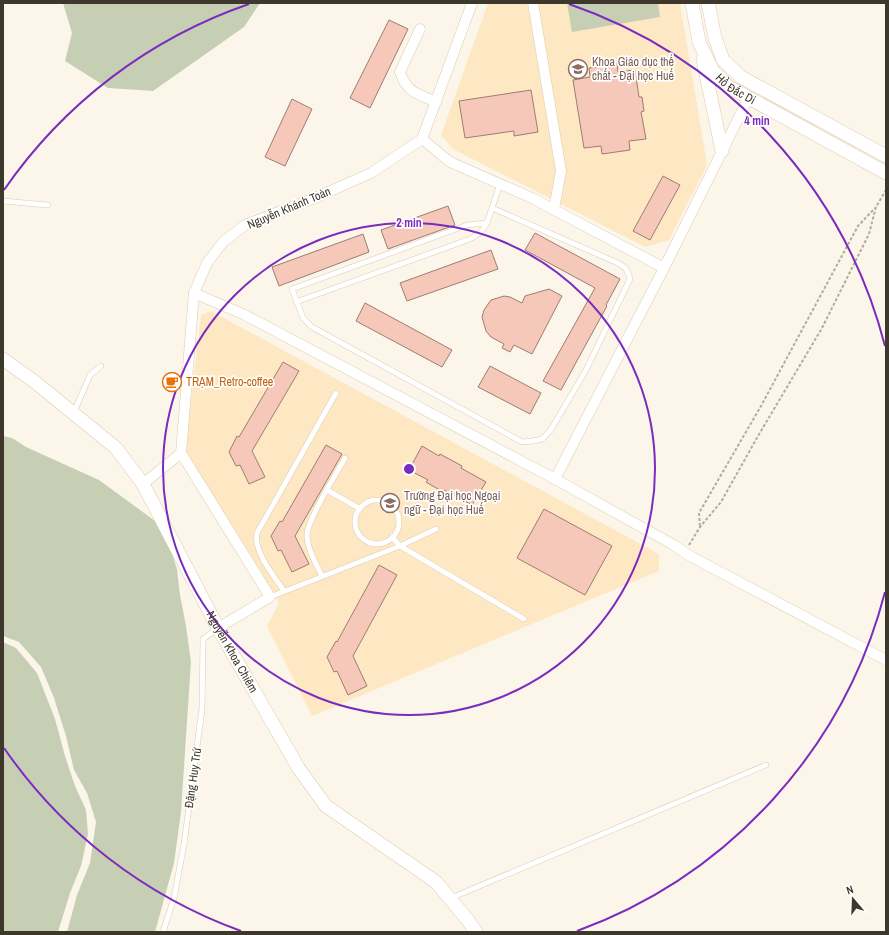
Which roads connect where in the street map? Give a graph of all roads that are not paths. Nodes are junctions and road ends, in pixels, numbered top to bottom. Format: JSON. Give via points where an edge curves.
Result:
{"nodes":[{"id":1,"x":472,"y":3,"type":"edge"},
{"id":2,"x":533,"y":3,"type":"edge"},
{"id":3,"x":692,"y":3,"type":"edge"},
{"id":4,"x":708,"y":3,"type":"edge"},
{"id":5,"x":420,"y":29,"type":"dead end"},
{"id":6,"x":699,"y":42,"type":"junction"},
{"id":7,"x":723,"y":60,"type":"junction"},
{"id":8,"x":713,"y":71,"type":"junction"},
{"id":9,"x":749,"y":97,"type":"junction"},
{"id":10,"x":436,"y":102,"type":"junction"},
{"id":11,"x":789,"y":103,"type":"junction"},
{"id":12,"x":782,"y":116,"type":"junction"},
{"id":13,"x":422,"y":139,"type":"junction"},
{"id":14,"x":722,"y":151,"type":"junction"},
{"id":15,"x":886,"y":156,"type":"edge"},
{"id":16,"x":886,"y":172,"type":"edge"},
{"id":17,"x":500,"y":184,"type":"junction"},
{"id":18,"x":3,"y":201,"type":"edge"},
{"id":19,"x":48,"y":205,"type":"dead end"},
{"id":20,"x":492,"y":208,"type":"junction"},
{"id":21,"x":554,"y":209,"type":"junction"},
{"id":22,"x":487,"y":223,"type":"junction"},
{"id":23,"x":664,"y":268,"type":"junction"},
{"id":24,"x":194,"y":293,"type":"junction"},
{"id":25,"x":296,"y":302,"type":"junction"},
{"id":26,"x":3,"y":359,"type":"edge"},
{"id":27,"x":101,"y":366,"type":"dead end"},
{"id":28,"x":336,"y":393,"type":"dead end"},
{"id":29,"x":73,"y":413,"type":"junction"},
{"id":30,"x":181,"y":453,"type":"junction"},
{"id":31,"x":345,"y":458,"type":"dead end"},
{"id":32,"x":555,"y":479,"type":"junction"},
{"id":33,"x":144,"y":484,"type":"junction"},
{"id":34,"x":327,"y":490,"type":"junction"},
{"id":35,"x":360,"y":509,"type":"junction"},
{"id":36,"x":436,"y":529,"type":"dead end"},
{"id":37,"x":392,"y":538,"type":"junction"},
{"id":38,"x":400,"y":546,"type":"junction"},
{"id":39,"x":322,"y":576,"type":"junction"},
{"id":40,"x":284,"y":591,"type":"junction"},
{"id":41,"x":270,"y":597,"type":"junction"},
{"id":42,"x":524,"y":619,"type":"dead end"},
{"id":43,"x":218,"y":628,"type":"junction"},
{"id":44,"x":886,"y":660,"type":"edge"},
{"id":45,"x":766,"y":765,"type":"dead end"},
{"id":46,"x":450,"y":898,"type":"junction"},
{"id":47,"x":163,"y":932,"type":"edge"},
{"id":48,"x":476,"y":932,"type":"edge"}],
"edges":[{"from":1,"to":10,"type":"street"},
{"from":2,"to":21,"type":"street","via":[[561,171]]},
{"from":3,"to":6,"type":"street","name":"Hồ Đắc Di"},
{"from":4,"to":7,"type":"street","name":"Hồ Đắc Di","via":[[715,38]]},
{"from":5,"to":10,"type":"street","via":[[400,72],[407,88]]},
{"from":6,"to":8,"type":"street","name":"Hồ Đắc Di"},
{"from":6,"to":14,"type":"street"},
{"from":7,"to":8,"type":"street"},
{"from":7,"to":11,"type":"street","name":"Hồ Đắc Di","via":[[741,77]]},
{"from":8,"to":9,"type":"street","name":"Hồ Đắc Di","via":[[729,87]]},
{"from":9,"to":12,"type":"street","name":"Hồ Đắc Di"},
{"from":9,"to":14,"type":"street"},
{"from":10,"to":13,"type":"street"},
{"from":11,"to":12,"type":"street"},
{"from":11,"to":15,"type":"street","name":"Hồ Đắc Di"},
{"from":12,"to":16,"type":"street","name":"Hồ Đắc Di"},
{"from":13,"to":17,"type":"street","via":[[450,162]]},
{"from":13,"to":24,"type":"street","name":"Nguyễn Khánh Toàn","via":[[371,173],[245,225],[223,242],[207,263]]},
{"from":14,"to":23,"type":"street"},
{"from":17,"to":20,"type":"lane"},
{"from":17,"to":21,"type":"street"},
{"from":18,"to":19,"type":"lane"},
{"from":20,"to":22,"type":"lane"},
{"from":20,"to":25,"type":"lane","via":[[624,266],[630,279],[585,372],[550,431],[542,439],[522,442],[340,343],[312,327],[303,318]]},
{"from":21,"to":23,"type":"street"},
{"from":22,"to":25,"type":"lane","via":[[470,239]]},
{"from":22,"to":25,"type":"lane","via":[[467,225],[292,289]]},
{"from":23,"to":32,"type":"street"},
{"from":24,"to":30,"type":"street","name":"Nguyễn Khánh Toàn"},
{"from":24,"to":32,"type":"street","via":[[245,315]]},
{"from":26,"to":29,"type":"street","name":"Nguyễn Khoa Chiêm"},
{"from":27,"to":29,"type":"lane","via":[[90,375]]},
{"from":28,"to":40,"type":"lane","via":[[256,533],[255,539],[260,554]]},
{"from":29,"to":33,"type":"street","name":"Nguyễn Khoa Chiêm","via":[[116,448]]},
{"from":30,"to":33,"type":"street"},
{"from":30,"to":41,"type":"street"},
{"from":31,"to":34,"type":"lane"},
{"from":32,"to":44,"type":"street","via":[[684,552]]},
{"from":33,"to":43,"type":"street","name":"Nguyễn Khoa Chiêm"},
{"from":34,"to":35,"type":"lane"},
{"from":34,"to":39,"type":"lane","via":[[307,527],[312,554]]},
{"from":35,"to":37,"type":"lane","via":[[355,521],[361,537],[377,544]]},
{"from":35,"to":37,"type":"lane","via":[[368,502],[378,500],[393,507],[398,514],[399,522]]},
{"from":36,"to":38,"type":"lane"},
{"from":37,"to":38,"type":"lane"},
{"from":38,"to":39,"type":"lane"},
{"from":38,"to":42,"type":"lane"},
{"from":39,"to":40,"type":"lane"},
{"from":40,"to":41,"type":"lane"},
{"from":41,"to":43,"type":"street"},
{"from":43,"to":46,"type":"street","name":"Nguyễn Khoa Chiêm","via":[[299,769],[326,806],[436,882]]},
{"from":43,"to":47,"type":"lane","name":"Đặng Huy Trứ","via":[[203,640],[202,709],[184,844],[174,898]]},
{"from":45,"to":46,"type":"lane"},
{"from":46,"to":48,"type":"street","name":"Nguyễn Khoa Chiêm"}]}
